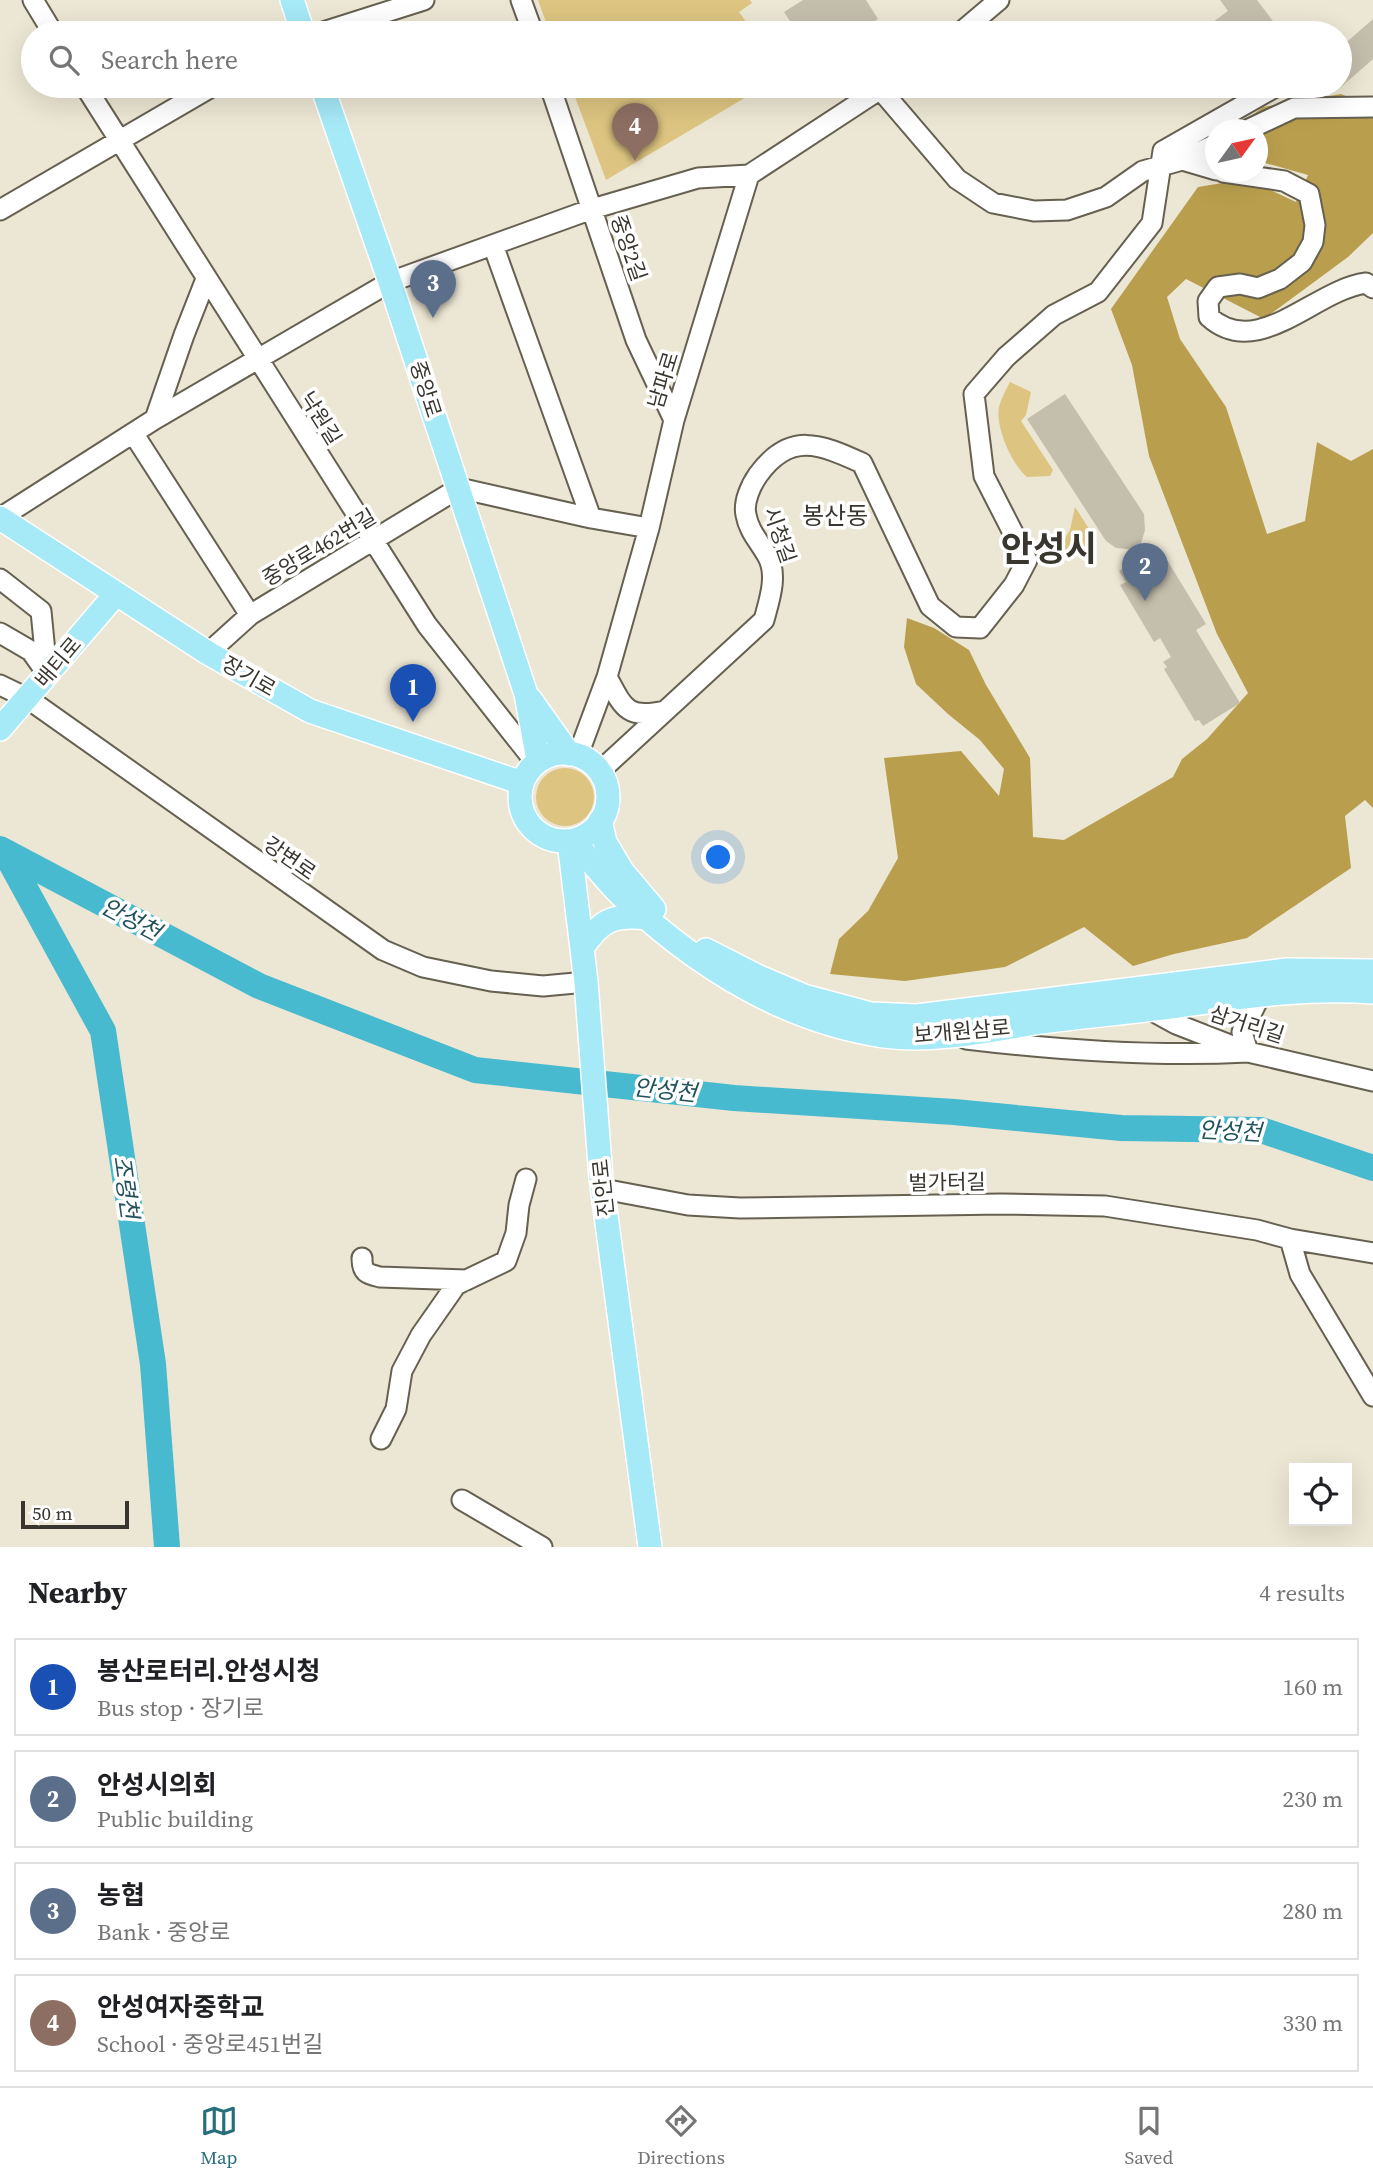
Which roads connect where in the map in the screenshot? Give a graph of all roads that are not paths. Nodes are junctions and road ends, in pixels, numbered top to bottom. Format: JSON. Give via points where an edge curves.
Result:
{"nodes":[{"id":1,"x":292,"y":0,"type":"edge"},
{"id":2,"x":424,"y":0,"type":"edge"},
{"id":3,"x":521,"y":0,"type":"edge"},
{"id":4,"x":999,"y":0,"type":"edge"},
{"id":5,"x":37,"y":2,"type":"edge"},
{"id":6,"x":47,"y":21,"type":"edge"},
{"id":7,"x":299,"y":21,"type":"edge"},
{"id":8,"x":358,"y":21,"type":"edge"},
{"id":9,"x":529,"y":21,"type":"edge"},
{"id":10,"x":974,"y":21,"type":"edge"},
{"id":11,"x":92,"y":98,"type":"edge"},
{"id":12,"x":192,"y":98,"type":"edge"},
{"id":13,"x":326,"y":98,"type":"edge"},
{"id":14,"x":554,"y":98,"type":"edge"},
{"id":15,"x":865,"y":98,"type":"edge"},
{"id":16,"x":891,"y":98,"type":"edge"},
{"id":17,"x":1256,"y":98,"type":"edge"},
{"id":18,"x":1373,"y":107,"type":"edge"},
{"id":19,"x":1268,"y":120,"type":"edge"},
{"id":20,"x":118,"y":141,"type":"junction"},
{"id":21,"x":1205,"y":149,"type":"edge"},
{"id":22,"x":1182,"y":160,"type":"junction"},
{"id":23,"x":1160,"y":167,"type":"junction"},
{"id":24,"x":1205,"y":167,"type":"edge"},
{"id":25,"x":749,"y":175,"type":"junction"},
{"id":26,"x":1268,"y":179,"type":"edge"},
{"id":27,"x":592,"y":209,"type":"junction"},
{"id":28,"x":0,"y":210,"type":"edge"},
{"id":29,"x":493,"y":245,"type":"junction"},
{"id":30,"x":206,"y":279,"type":"junction"},
{"id":31,"x":390,"y":282,"type":"junction"},
{"id":32,"x":1373,"y":288,"type":"edge"},
{"id":33,"x":256,"y":359,"type":"junction"},
{"id":34,"x":155,"y":419,"type":"junction"},
{"id":35,"x":674,"y":420,"type":"junction"},
{"id":36,"x":134,"y":433,"type":"junction"},
{"id":37,"x":459,"y":488,"type":"junction"},
{"id":38,"x":0,"y":518,"type":"edge"},
{"id":39,"x":591,"y":518,"type":"junction"},
{"id":40,"x":649,"y":528,"type":"junction"},
{"id":41,"x":372,"y":542,"type":"junction"},
{"id":42,"x":0,"y":579,"type":"edge"},
{"id":43,"x":116,"y":594,"type":"junction"},
{"id":44,"x":250,"y":615,"type":"junction"},
{"id":45,"x":0,"y":633,"type":"edge"},
{"id":46,"x":208,"y":653,"type":"junction"},
{"id":47,"x":47,"y":673,"type":"junction"},
{"id":48,"x":607,"y":677,"type":"junction"},
{"id":49,"x":0,"y":685,"type":"edge"},
{"id":50,"x":526,"y":694,"type":"junction"},
{"id":51,"x":24,"y":703,"type":"junction"},
{"id":52,"x":665,"y":711,"type":"junction"},
{"id":53,"x":0,"y":729,"type":"edge"},
{"id":54,"x":573,"y":754,"type":"junction"},
{"id":55,"x":537,"y":761,"type":"junction"},
{"id":56,"x":600,"y":771,"type":"junction"},
{"id":57,"x":522,"y":783,"type":"junction"},
{"id":58,"x":600,"y":821,"type":"junction"},
{"id":59,"x":571,"y":840,"type":"junction"},
{"id":60,"x":648,"y":918,"type":"junction"},
{"id":61,"x":582,"y":947,"type":"junction"},
{"id":62,"x":1373,"y":971,"type":"edge"},
{"id":63,"x":586,"y":982,"type":"junction"},
{"id":64,"x":1114,"y":991,"type":"junction"},
{"id":65,"x":1373,"y":992,"type":"edge"},
{"id":66,"x":1261,"y":995,"type":"junction"},
{"id":67,"x":1150,"y":1009,"type":"junction"},
{"id":68,"x":946,"y":1037,"type":"junction"},
{"id":69,"x":1248,"y":1052,"type":"junction"},
{"id":70,"x":1373,"y":1081,"type":"edge"},
{"id":71,"x":526,"y":1180,"type":"dead end"},
{"id":72,"x":602,"y":1184,"type":"junction"},
{"id":73,"x":1290,"y":1239,"type":"junction"},
{"id":74,"x":1373,"y":1253,"type":"edge"},
{"id":75,"x":362,"y":1258,"type":"dead end"},
{"id":76,"x":466,"y":1280,"type":"junction"},
{"id":77,"x":1373,"y":1396,"type":"edge"},
{"id":78,"x":381,"y":1439,"type":"dead end"},
{"id":79,"x":462,"y":1500,"type":"dead end"},
{"id":80,"x":653,"y":1543,"type":"edge"},
{"id":81,"x":542,"y":1547,"type":"edge"}],
"edges":[{"from":1,"to":7,"type":"main road"},
{"from":2,"to":8,"type":"street"},
{"from":3,"to":9,"type":"street"},
{"from":4,"to":10,"type":"street"},
{"from":5,"to":6,"type":"street"},
{"from":11,"to":20,"type":"street","name":"낙원길"},
{"from":12,"to":20,"type":"street"},
{"from":13,"to":31,"type":"main road","name":"중앙로"},
{"from":14,"to":27,"type":"street","name":"중앙2길"},
{"from":15,"to":25,"type":"street"},
{"from":16,"to":23,"type":"street","via":[[957,179],[993,203],[1034,211],[1067,210],[1106,197],[1143,172]]},
{"from":17,"to":23,"type":"street","via":[[1163,151]]},
{"from":18,"to":19,"type":"street","via":[[1294,108]]},
{"from":20,"to":28,"type":"street"},
{"from":20,"to":30,"type":"street","name":"낙원길"},
{"from":21,"to":22,"type":"street"},
{"from":22,"to":23,"type":"street"},
{"from":22,"to":24,"type":"street"},
{"from":23,"to":52,"type":"street","name":"시청길","via":[[1152,223],[1098,292],[1054,315],[1006,357],[974,394],[984,476],[1027,560],[1014,585],[980,628],[956,627],[930,606],[862,463],[826,447],[796,445],[768,461],[751,485],[745,512],[753,537],[769,559],[773,588],[764,620]]},
{"from":25,"to":27,"type":"street","via":[[698,178]]},
{"from":25,"to":35,"type":"street","name":"남파로"},
{"from":26,"to":32,"type":"street","via":[[1309,194],[1313,242],[1302,262],[1280,279],[1258,288],[1240,284],[1218,287],[1208,301],[1209,317],[1233,331],[1258,331],[1354,284]]},
{"from":27,"to":29,"type":"street"},
{"from":27,"to":35,"type":"street","name":"중앙2길","via":[[636,340]]},
{"from":29,"to":31,"type":"street"},
{"from":29,"to":39,"type":"street"},
{"from":30,"to":33,"type":"street","name":"낙원길"},
{"from":30,"to":34,"type":"street"},
{"from":31,"to":33,"type":"street"},
{"from":31,"to":37,"type":"main road","name":"중앙로"},
{"from":33,"to":34,"type":"street"},
{"from":33,"to":41,"type":"street","name":"낙원길"},
{"from":34,"to":36,"type":"street"},
{"from":35,"to":40,"type":"street","name":"남파로"},
{"from":36,"to":38,"type":"street"},
{"from":36,"to":44,"type":"street"},
{"from":37,"to":39,"type":"street"},
{"from":37,"to":41,"type":"street","name":"중앙로462번길"},
{"from":37,"to":50,"type":"main road","name":"중앙로"},
{"from":38,"to":43,"type":"main road","name":"장기로"},
{"from":39,"to":40,"type":"street"},
{"from":40,"to":48,"type":"street","name":"남파로"},
{"from":41,"to":44,"type":"street","name":"중앙로462번길"},
{"from":41,"to":55,"type":"street","name":"낙원길","via":[[427,625]]},
{"from":42,"to":47,"type":"street","via":[[41,611]]},
{"from":43,"to":46,"type":"main road","name":"장기로"},
{"from":43,"to":47,"type":"main road","name":"배티로"},
{"from":44,"to":46,"type":"street","name":"중앙로462번길"},
{"from":45,"to":47,"type":"street","via":[[31,651]]},
{"from":46,"to":57,"type":"main road","name":"장기로","via":[[310,711]]},
{"from":47,"to":51,"type":"main road","name":"배티로"},
{"from":48,"to":52,"type":"street","via":[[636,714]]},
{"from":48,"to":54,"type":"street","name":"남파로"},
{"from":49,"to":51,"type":"street","name":"강변로"},
{"from":50,"to":54,"type":"main road","name":"중앙로"},
{"from":50,"to":55,"type":"main road","name":"중앙로"},
{"from":51,"to":53,"type":"main road","name":"배티로"},
{"from":51,"to":63,"type":"street","name":"강변로","via":[[383,950],[423,967],[491,981],[543,986]]},
{"from":52,"to":56,"type":"street","name":"시청길"},
{"from":54,"to":55,"type":"main road"},
{"from":54,"to":56,"type":"main road"},
{"from":55,"to":57,"type":"main road"},
{"from":56,"to":58,"type":"main road","via":[[608,800]]},
{"from":57,"to":59,"type":"main road","via":[[522,811],[528,823],[553,840]]},
{"from":58,"to":59,"type":"main road","via":[[583,837]]},
{"from":58,"to":64,"type":"main road","name":"보개원삼로","via":[[605,842],[622,871],[652,907],[703,948],[804,996],[871,1014],[917,1016]]},
{"from":59,"to":60,"type":"main road","name":"보개원삼로","via":[[620,895]]},
{"from":59,"to":61,"type":"main road","name":"진안로"},
{"from":60,"to":61,"type":"main road","via":[[613,918],[596,928]]},
{"from":60,"to":68,"type":"main road","name":"보개원삼로","via":[[728,980],[773,1001],[829,1023],[885,1036]]},
{"from":61,"to":63,"type":"main road","name":"진안로"},
{"from":62,"to":64,"type":"main road","name":"보개원삼로","via":[[1287,970]]},
{"from":63,"to":72,"type":"main road","name":"진안로"},
{"from":64,"to":67,"type":"street","name":"삼거리길"},
{"from":65,"to":66,"type":"main road","name":"보개원삼로","via":[[1336,989]]},
{"from":66,"to":67,"type":"main road","name":"보개원삼로"},
{"from":66,"to":69,"type":"street","via":[[1242,1032]]},
{"from":67,"to":68,"type":"main road","name":"보개원삼로"},
{"from":67,"to":69,"type":"street","name":"삼거리길"},
{"from":68,"to":69,"type":"street","via":[[1039,1047]]},
{"from":69,"to":70,"type":"street","name":"삼거리길"},
{"from":71,"to":76,"type":"street","via":[[506,1261]]},
{"from":72,"to":73,"type":"street","name":"벌가터길","via":[[688,1205],[740,1208],[1105,1206]]},
{"from":72,"to":80,"type":"main road","name":"진안로"},
{"from":73,"to":74,"type":"street","name":"벌가터길"},
{"from":73,"to":77,"type":"street","via":[[1300,1274]]},
{"from":75,"to":76,"type":"street","via":[[362,1269],[368,1275]]},
{"from":76,"to":78,"type":"street","via":[[456,1285],[421,1335],[402,1371],[396,1409]]},
{"from":79,"to":81,"type":"street"}]}
